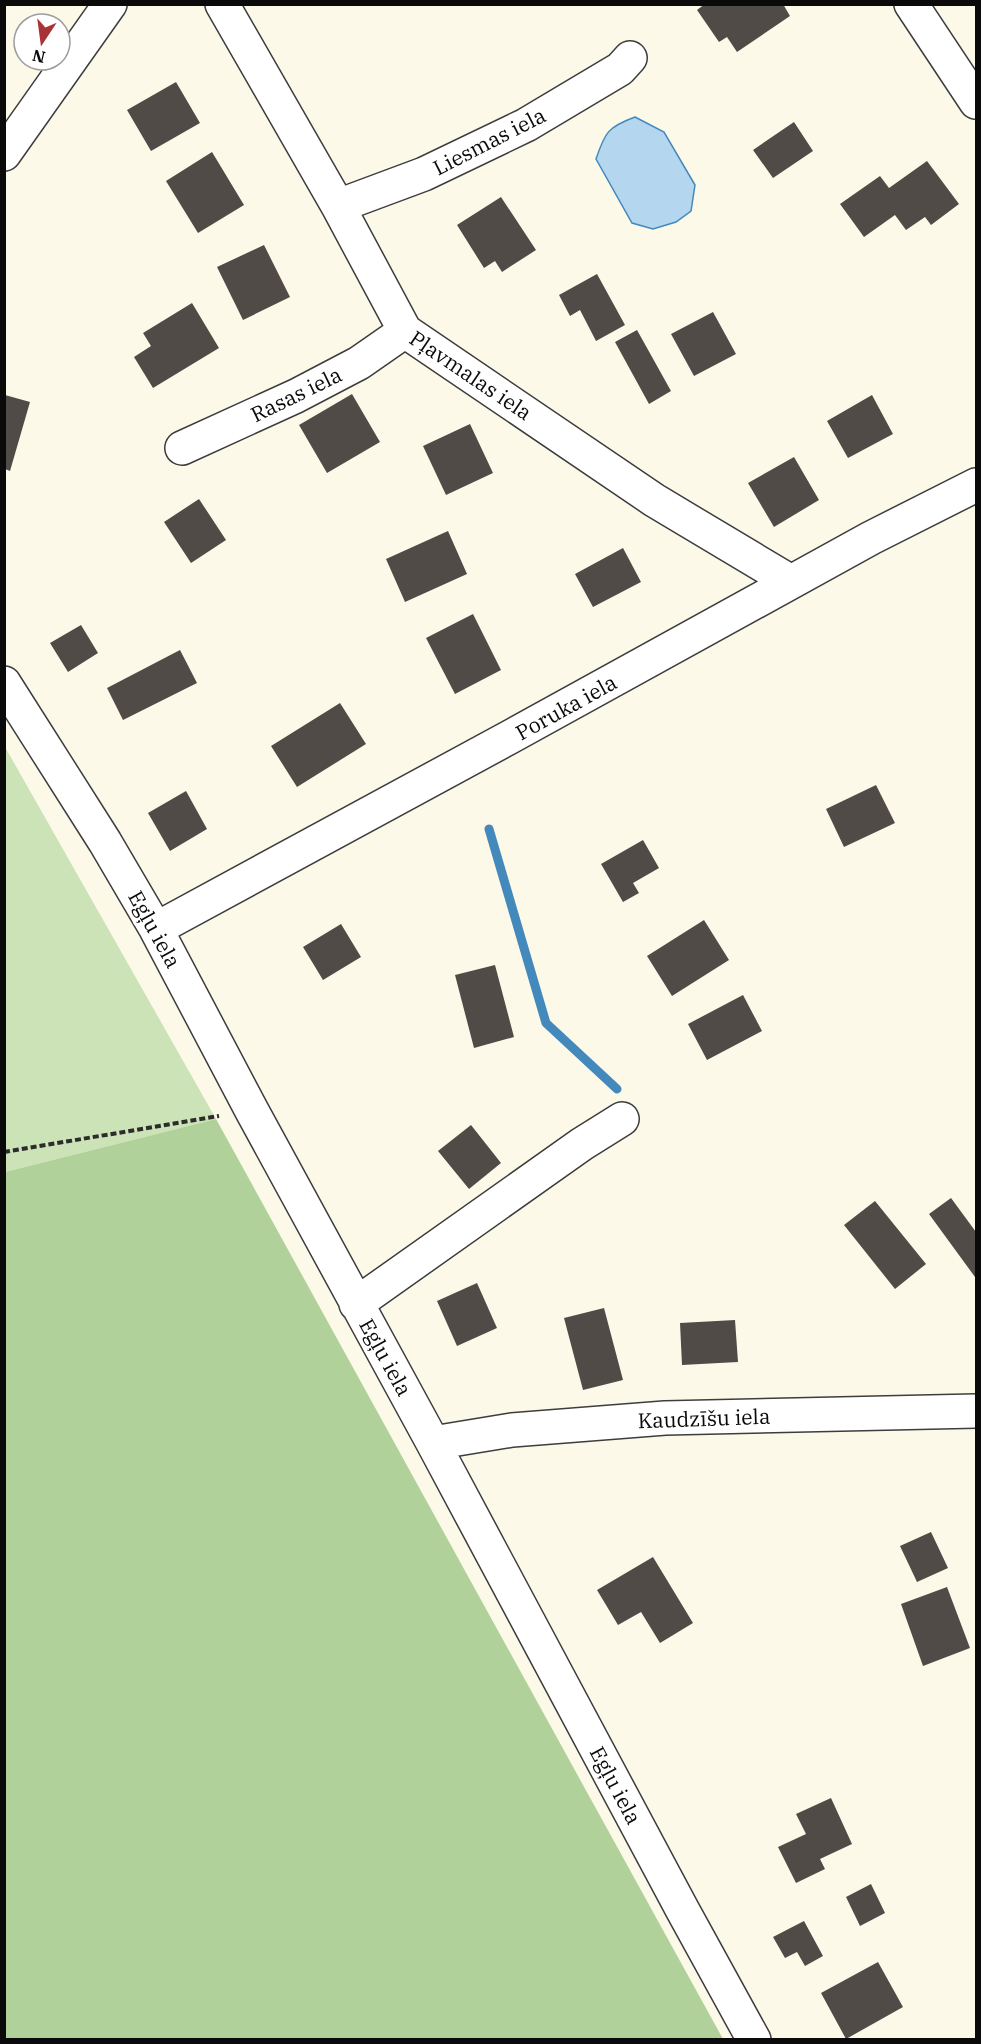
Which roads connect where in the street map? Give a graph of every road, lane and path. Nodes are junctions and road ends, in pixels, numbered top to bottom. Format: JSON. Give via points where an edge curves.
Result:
{"nodes":[{"id":1,"x":110,"y":4,"type":"edge"},
{"id":2,"x":222,"y":4,"type":"edge"},
{"id":3,"x":911,"y":4,"type":"edge"},
{"id":4,"x":630,"y":58,"type":"dead end"},
{"id":5,"x":976,"y":102,"type":"edge"},
{"id":6,"x":4,"y":154,"type":"edge"},
{"id":7,"x":338,"y":206,"type":"junction"},
{"id":8,"x":405,"y":331,"type":"junction"},
{"id":9,"x":182,"y":448,"type":"dead end"},
{"id":10,"x":976,"y":485,"type":"edge"},
{"id":11,"x":791,"y":582,"type":"junction"},
{"id":12,"x":4,"y":682,"type":"edge"},
{"id":13,"x":156,"y":929,"type":"junction"},
{"id":14,"x":252,"y":1110,"type":"junction"},
{"id":15,"x":621,"y":1119,"type":"dead end"},
{"id":16,"x":4,"y":1152,"type":"edge"},
{"id":17,"x":356,"y":1304,"type":"junction"},
{"id":18,"x":976,"y":1411,"type":"edge"},
{"id":19,"x":434,"y":1443,"type":"junction"},
{"id":20,"x":754,"y":2040,"type":"edge"}],
"edges":[{"from":1,"to":6,"type":"street"},
{"from":2,"to":7,"type":"street","name":"Pļavmalas iela"},
{"from":3,"to":5,"type":"street"},
{"from":4,"to":7,"type":"street","name":"Liesmas iela","via":[[620,69],[526,124],[424,174]]},
{"from":7,"to":8,"type":"street","name":"Pļavmalas iela"},
{"from":8,"to":9,"type":"street","name":"Rasas iela","via":[[359,363]]},
{"from":8,"to":11,"type":"street","name":"Pļavmalas iela","via":[[654,500]]},
{"from":10,"to":11,"type":"street","name":"Poruka iela"},
{"from":11,"to":13,"type":"street","name":"Poruka iela"},
{"from":12,"to":13,"type":"street","name":"Egļu iela"},
{"from":13,"to":14,"type":"street","name":"Egļu iela"},
{"from":14,"to":16,"type":"path"},
{"from":14,"to":17,"type":"street","name":"Egļu iela"},
{"from":15,"to":17,"type":"street"},
{"from":17,"to":19,"type":"street","name":"Egļu iela"},
{"from":18,"to":19,"type":"street","name":"Kaudzīšu iela","via":[[666,1418],[512,1430]]},
{"from":19,"to":20,"type":"street","name":"Egļu iela"}]}
